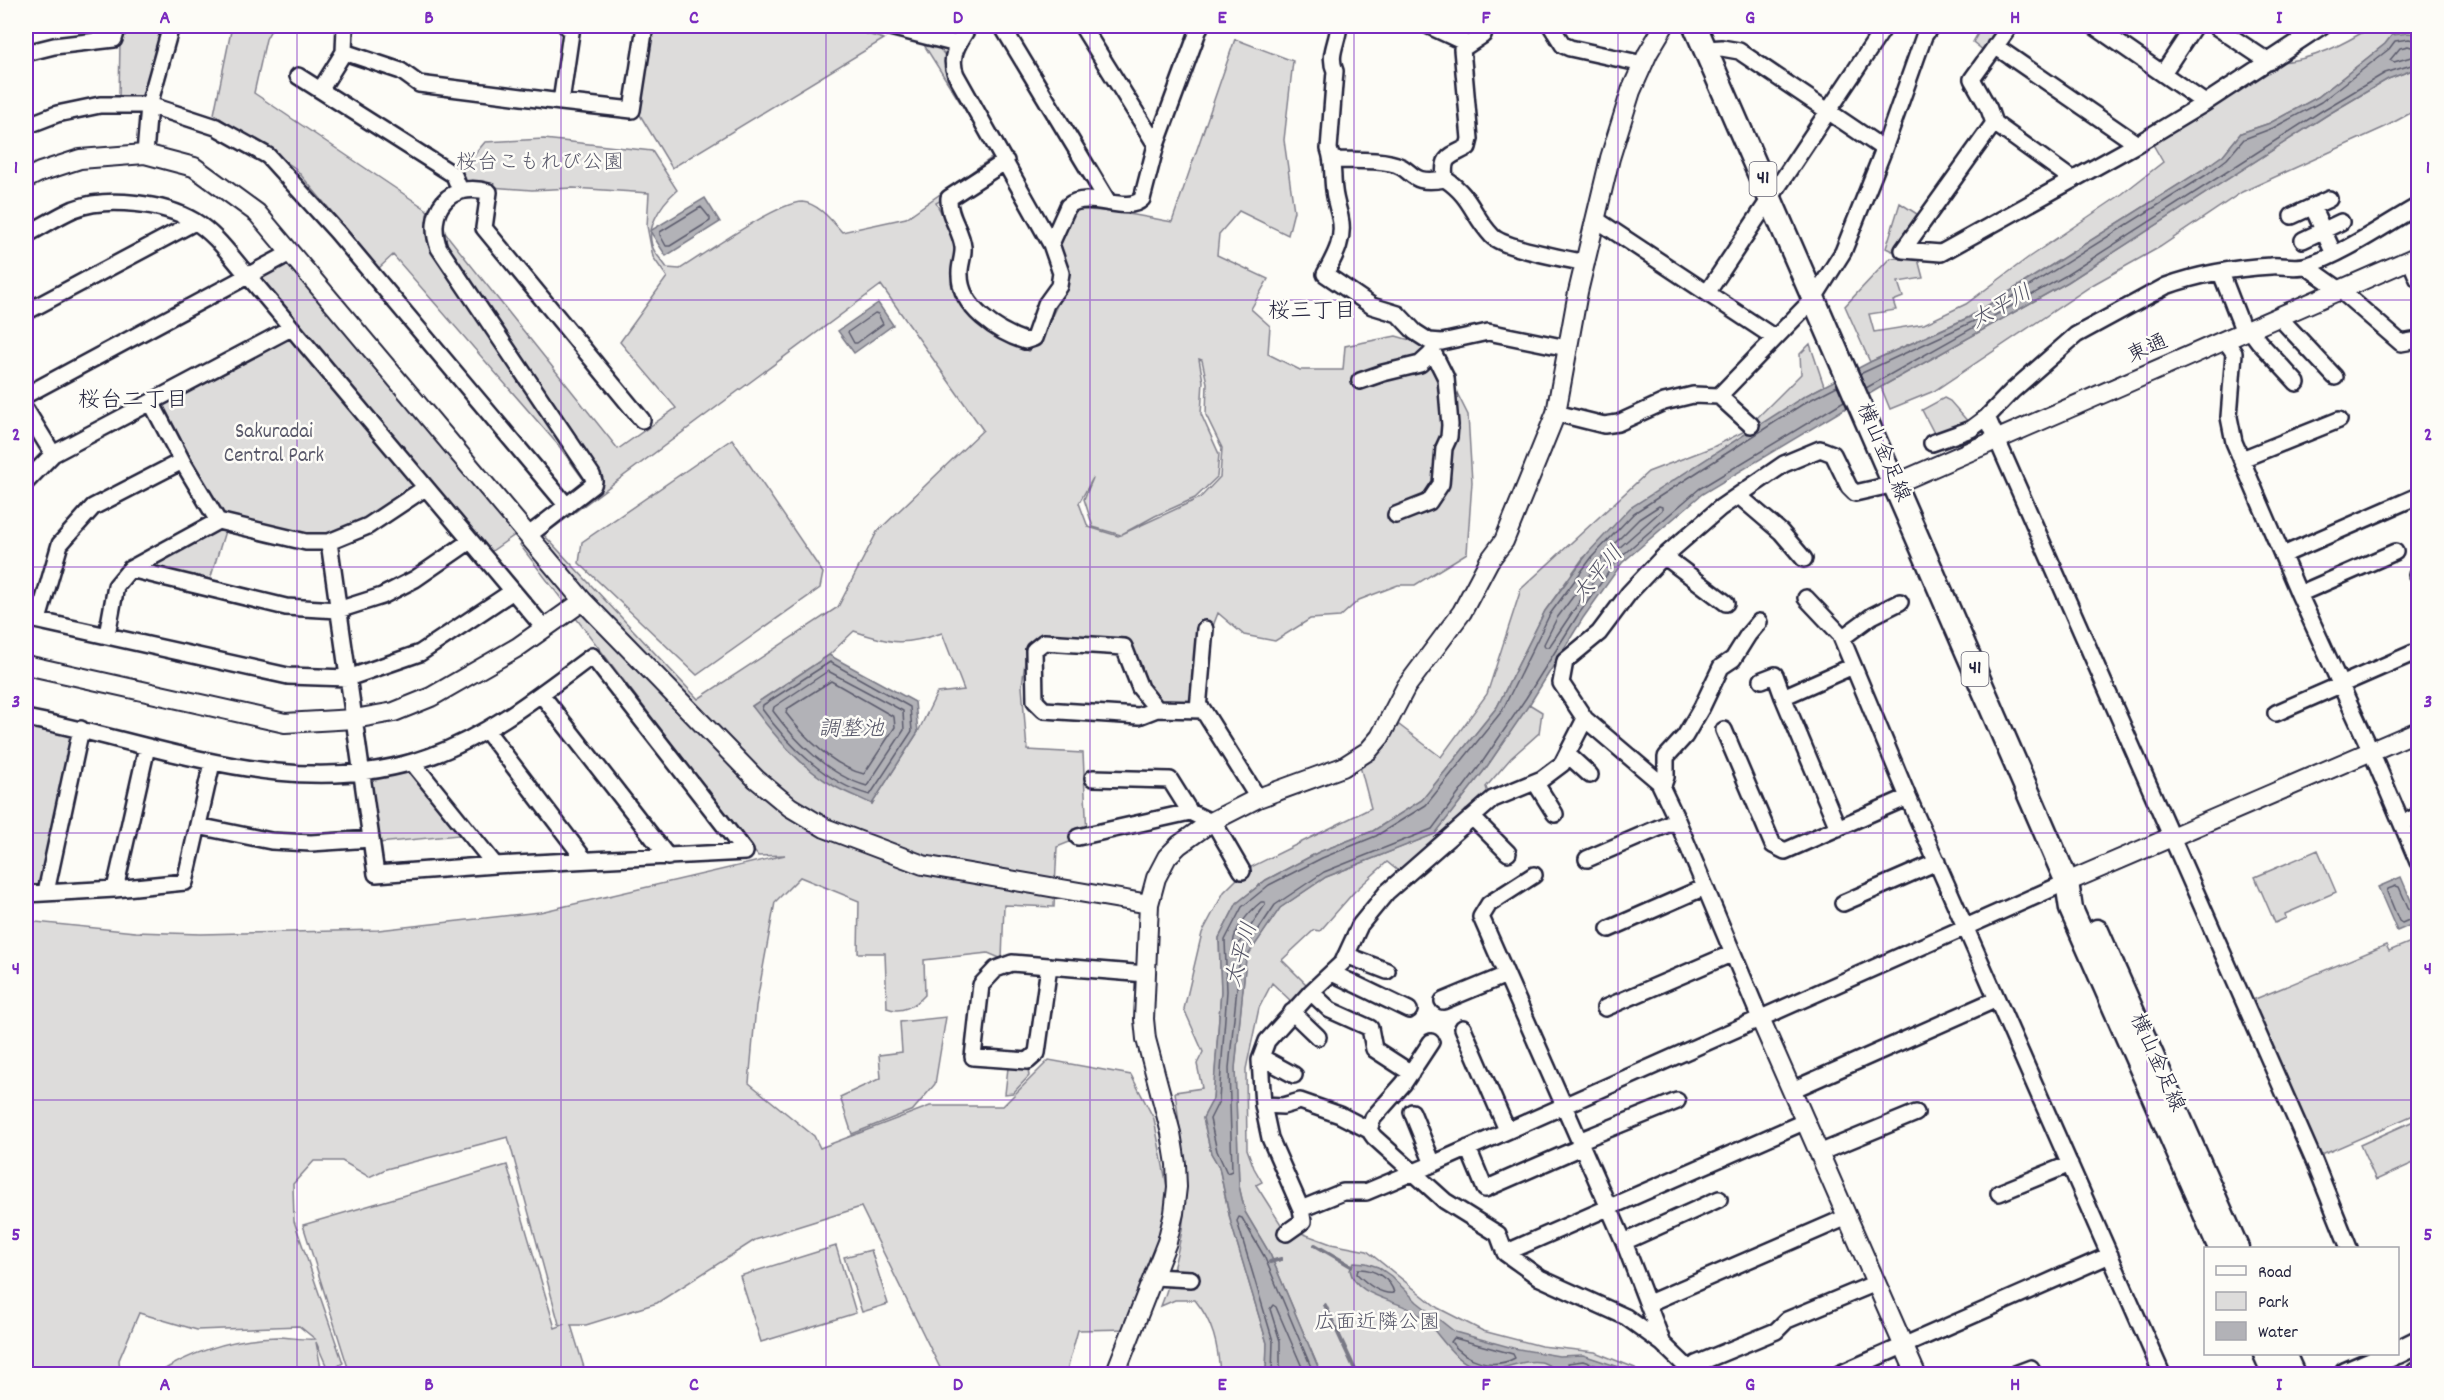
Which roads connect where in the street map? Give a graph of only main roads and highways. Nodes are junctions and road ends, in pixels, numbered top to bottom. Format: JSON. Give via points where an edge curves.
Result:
{"nodes":[{"id":1,"x":1695,"y":26,"type":"edge"},
{"id":2,"x":2179,"y":1136,"type":"junction"},
{"id":3,"x":2220,"y":1247,"type":"edge"},
{"id":4,"x":2237,"y":1247,"type":"edge"},
{"id":5,"x":2418,"y":1342,"type":"edge"},
{"id":6,"x":2399,"y":1351,"type":"edge"},
{"id":7,"x":2266,"y":1355,"type":"edge"},
{"id":8,"x":2285,"y":1355,"type":"edge"},
{"id":9,"x":2389,"y":1355,"type":"edge"},
{"id":10,"x":2274,"y":1374,"type":"edge"},
{"id":11,"x":2293,"y":1374,"type":"edge"},
{"id":12,"x":2346,"y":1374,"type":"edge"}],
"edges":[{"from":1,"to":2,"type":"main road","name":"横山金足線","number":"41","via":[[2067,882],[2085,902]]},
{"from":2,"to":3,"type":"main road","name":"横山金足線","number":"41"},
{"from":2,"to":4,"type":"main road","name":"横山金足線","number":"41"},
{"from":5,"to":6,"type":"main road"},
{"from":7,"to":10,"type":"main road"},
{"from":8,"to":11,"type":"main road"},
{"from":9,"to":12,"type":"main road"}]}
